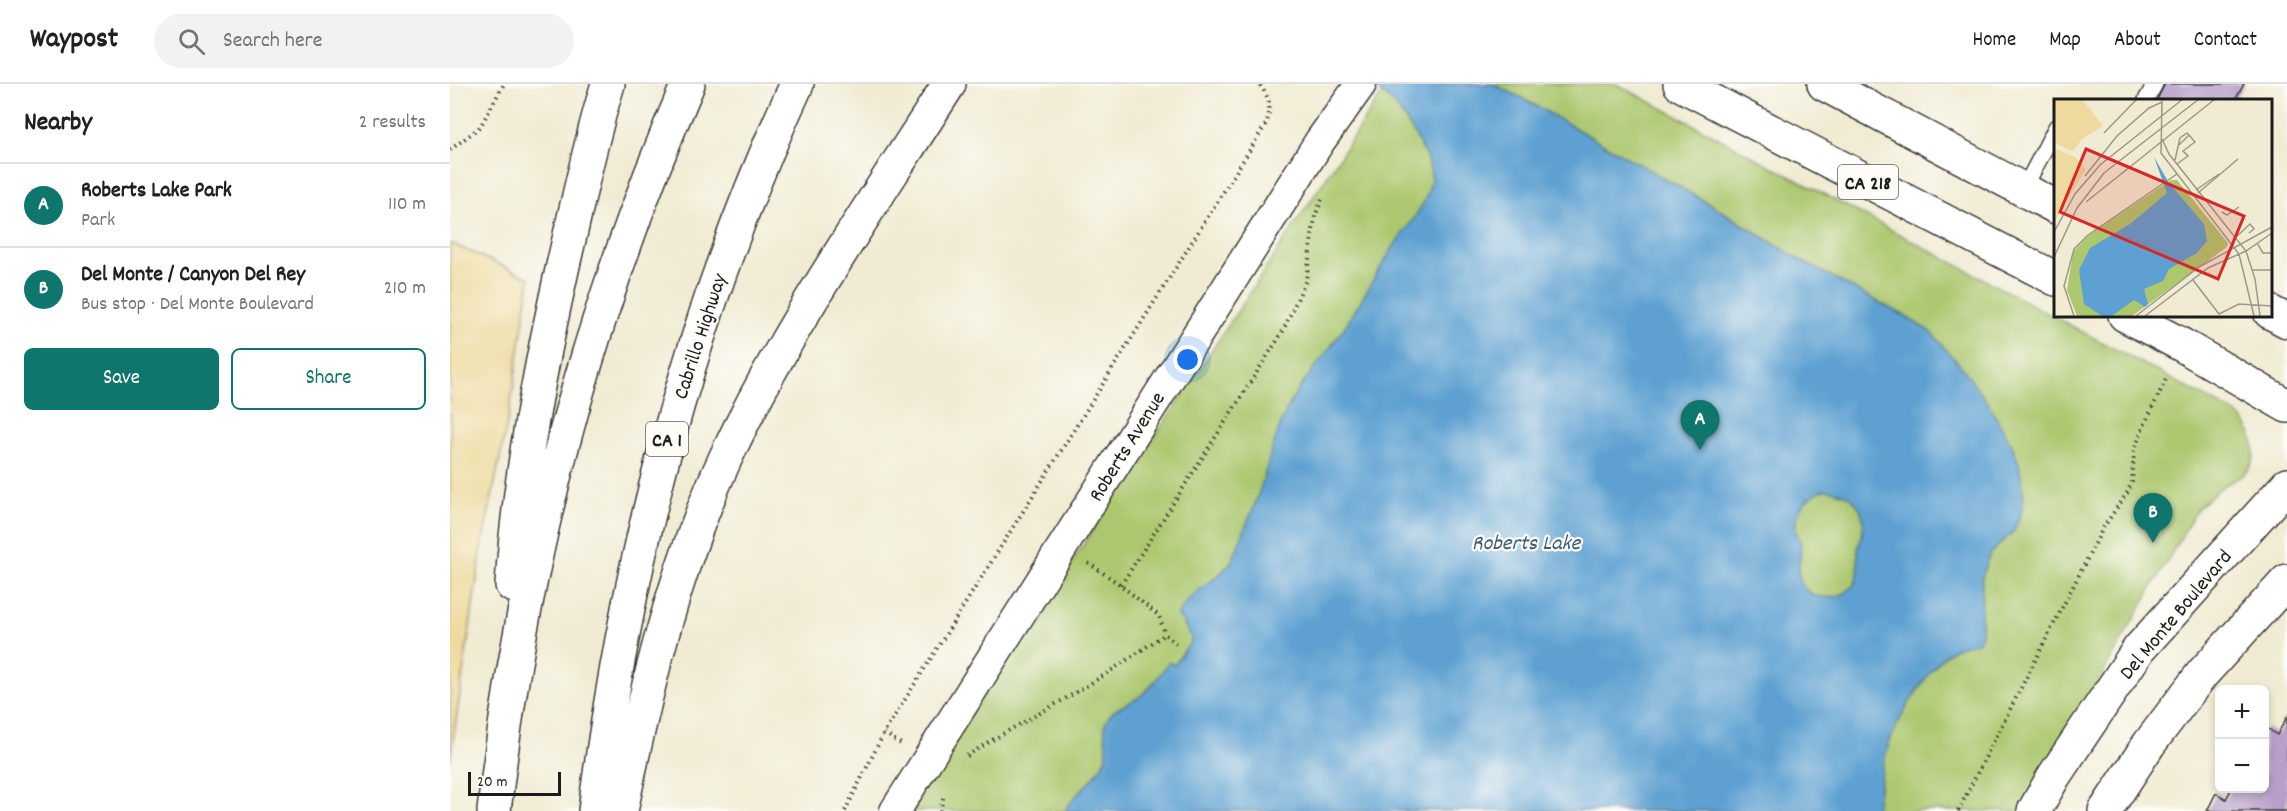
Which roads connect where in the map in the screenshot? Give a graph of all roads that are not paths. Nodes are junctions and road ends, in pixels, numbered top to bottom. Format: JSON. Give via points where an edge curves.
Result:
{"nodes":[{"id":1,"x":608,"y":84,"type":"edge"},
{"id":2,"x":688,"y":84,"type":"edge"},
{"id":3,"x":797,"y":84,"type":"edge"},
{"id":4,"x":949,"y":84,"type":"edge"},
{"id":5,"x":1824,"y":84,"type":"edge"},
{"id":6,"x":2155,"y":84,"type":"edge"},
{"id":7,"x":1693,"y":86,"type":"edge"},
{"id":8,"x":1358,"y":88,"type":"edge"},
{"id":9,"x":2147,"y":99,"type":"edge"},
{"id":10,"x":2054,"y":134,"type":"edge"},
{"id":11,"x":2023,"y":191,"type":"junction"},
{"id":12,"x":2054,"y":206,"type":"edge"},
{"id":13,"x":2054,"y":278,"type":"edge"},
{"id":14,"x":2272,"y":313,"type":"edge"},
{"id":15,"x":2127,"y":316,"type":"edge"},
{"id":16,"x":2287,"y":321,"type":"edge"},
{"id":17,"x":2287,"y":406,"type":"edge"},
{"id":18,"x":2287,"y":484,"type":"edge"},
{"id":19,"x":2287,"y":581,"type":"edge"},
{"id":20,"x":507,"y":710,"type":"junction"},
{"id":21,"x":494,"y":811,"type":"edge"},
{"id":22,"x":595,"y":811,"type":"edge"},
{"id":23,"x":621,"y":811,"type":"edge"},
{"id":24,"x":895,"y":811,"type":"edge"},
{"id":25,"x":2034,"y":811,"type":"edge"},
{"id":26,"x":2105,"y":811,"type":"edge"}],
"edges":[{"from":1,"to":20,"type":"main road","via":[[564,262],[529,431],[513,571]]},
{"from":2,"to":20,"type":"main road","via":[[625,243],[582,375],[532,574]]},
{"from":3,"to":22,"type":"main road","name":"Cabrillo Highway","number":"CA 1","via":[[729,246],[667,439],[621,640]]},
{"from":4,"to":23,"type":"main road","via":[[808,304],[724,461],[678,584],[642,714]]},
{"from":5,"to":11,"type":"main road"},
{"from":6,"to":9,"type":"lane"},
{"from":7,"to":13,"type":"main road","number":"CA 218"},
{"from":8,"to":24,"type":"street","name":"Roberts Avenue","via":[[1320,141]]},
{"from":10,"to":11,"type":"lane"},
{"from":11,"to":12,"type":"main road"},
{"from":14,"to":16,"type":"main road"},
{"from":15,"to":17,"type":"main road"},
{"from":18,"to":25,"type":"main road","name":"Del Monte Boulevard","via":[[2139,649]]},
{"from":19,"to":26,"type":"main road","via":[[2202,674]]},
{"from":20,"to":21,"type":"main road"}]}
